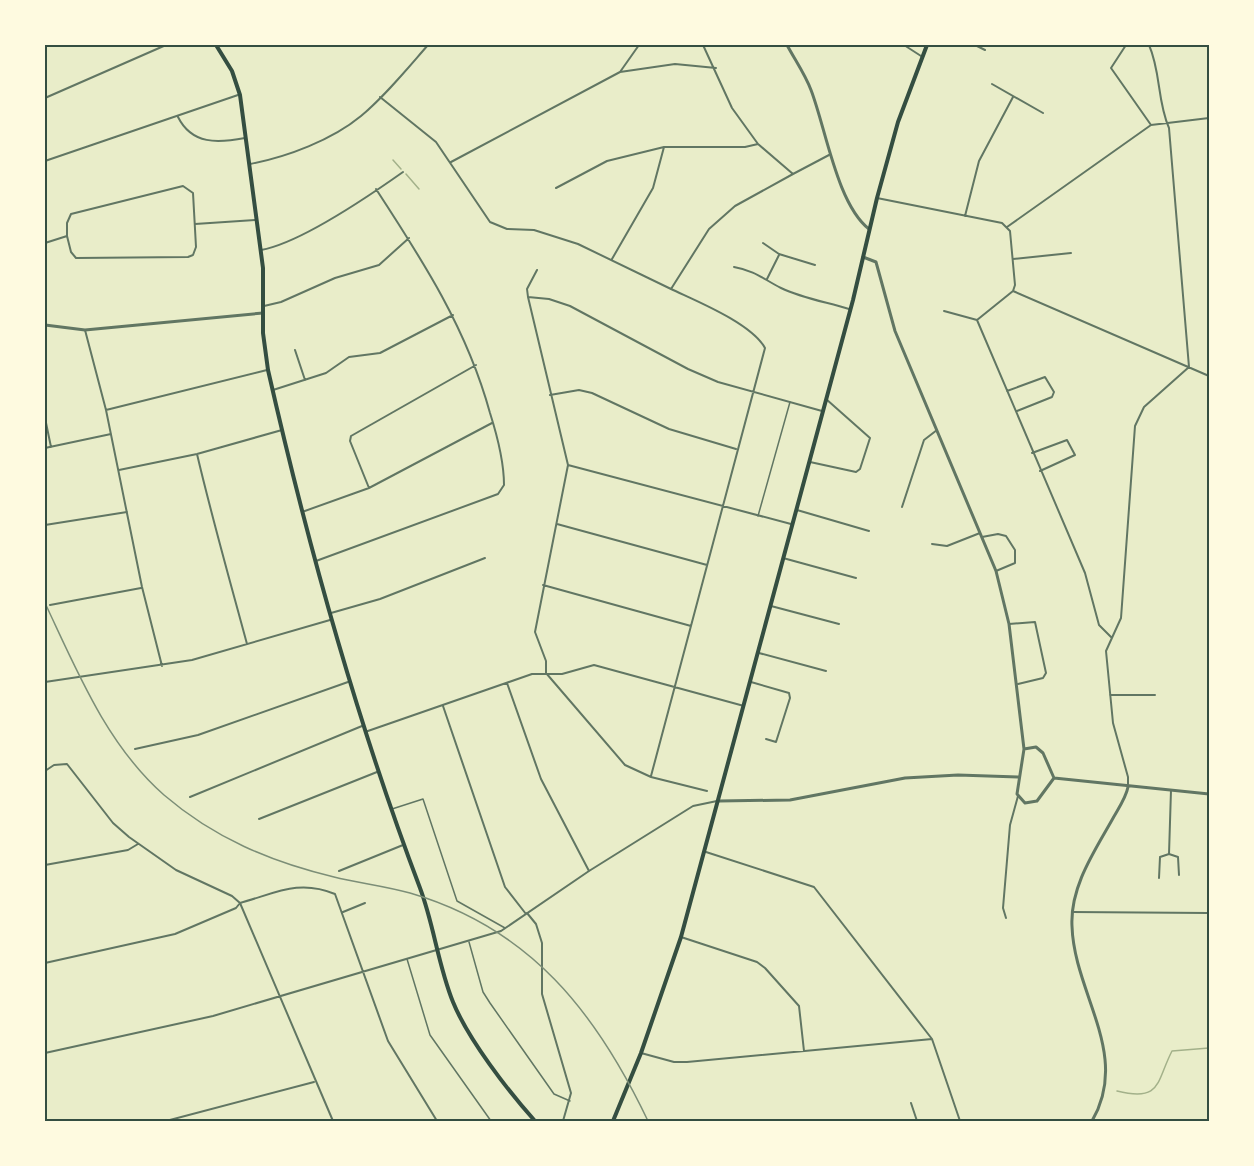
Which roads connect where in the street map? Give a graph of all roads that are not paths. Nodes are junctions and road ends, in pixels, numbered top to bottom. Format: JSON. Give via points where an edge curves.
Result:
{"nodes":[{"id":1,"x":166,"y":45,"type":"edge"},
{"id":2,"x":216,"y":45,"type":"edge"},
{"id":3,"x":428,"y":45,"type":"edge"},
{"id":4,"x":639,"y":45,"type":"edge"},
{"id":5,"x":703,"y":45,"type":"edge"},
{"id":6,"x":787,"y":45,"type":"edge"},
{"id":7,"x":904,"y":45,"type":"edge"},
{"id":8,"x":927,"y":45,"type":"edge"},
{"id":9,"x":975,"y":45,"type":"edge"},
{"id":10,"x":1126,"y":45,"type":"edge"},
{"id":11,"x":1149,"y":45,"type":"edge"},
{"id":12,"x":985,"y":50,"type":"dead end"},
{"id":13,"x":921,"y":56,"type":"junction"},
{"id":14,"x":716,"y":68,"type":"junction"},
{"id":15,"x":620,"y":72,"type":"junction"},
{"id":16,"x":992,"y":84,"type":"dead end"},
{"id":17,"x":240,"y":95,"type":"junction"},
{"id":18,"x":380,"y":97,"type":"junction"},
{"id":19,"x":1013,"y":97,"type":"junction"},
{"id":20,"x":45,"y":98,"type":"edge"},
{"id":21,"x":1043,"y":113,"type":"dead end"},
{"id":22,"x":178,"y":117,"type":"junction"},
{"id":23,"x":1209,"y":118,"type":"edge"},
{"id":24,"x":1166,"y":122,"type":"junction"},
{"id":25,"x":1151,"y":125,"type":"junction"},
{"id":26,"x":247,"y":138,"type":"junction"},
{"id":27,"x":758,"y":144,"type":"junction"},
{"id":28,"x":664,"y":147,"type":"junction"},
{"id":29,"x":831,"y":153,"type":"junction"},
{"id":30,"x":45,"y":161,"type":"edge"},
{"id":31,"x":451,"y":162,"type":"junction"},
{"id":32,"x":249,"y":164,"type":"junction"},
{"id":33,"x":403,"y":172,"type":"dead end"},
{"id":34,"x":793,"y":174,"type":"junction"},
{"id":35,"x":556,"y":188,"type":"dead end"},
{"id":36,"x":376,"y":189,"type":"junction"},
{"id":37,"x":877,"y":198,"type":"junction"},
{"id":38,"x":966,"y":216,"type":"junction"},
{"id":39,"x":257,"y":219,"type":"junction"},
{"id":40,"x":195,"y":224,"type":"junction"},
{"id":41,"x":1007,"y":227,"type":"junction"},
{"id":42,"x":869,"y":229,"type":"junction"},
{"id":43,"x":67,"y":236,"type":"junction"},
{"id":44,"x":409,"y":238,"type":"junction"},
{"id":45,"x":45,"y":243,"type":"edge"},
{"id":46,"x":763,"y":243,"type":"dead end"},
{"id":47,"x":261,"y":250,"type":"junction"},
{"id":48,"x":1071,"y":253,"type":"dead end"},
{"id":49,"x":779,"y":254,"type":"junction"},
{"id":50,"x":864,"y":257,"type":"junction"},
{"id":51,"x":612,"y":259,"type":"junction"},
{"id":52,"x":1013,"y":259,"type":"junction"},
{"id":53,"x":815,"y":265,"type":"dead end"},
{"id":54,"x":734,"y":267,"type":"dead end"},
{"id":55,"x":537,"y":270,"type":"dead end"},
{"id":56,"x":767,"y":279,"type":"junction"},
{"id":57,"x":671,"y":289,"type":"junction"},
{"id":58,"x":1013,"y":291,"type":"junction"},
{"id":59,"x":528,"y":297,"type":"junction"},
{"id":60,"x":264,"y":306,"type":"junction"},
{"id":61,"x":850,"y":309,"type":"junction"},
{"id":62,"x":944,"y":311,"type":"dead end"},
{"id":63,"x":264,"y":313,"type":"junction"},
{"id":64,"x":453,"y":315,"type":"junction"},
{"id":65,"x":977,"y":320,"type":"junction"},
{"id":66,"x":45,"y":325,"type":"edge"},
{"id":67,"x":85,"y":330,"type":"junction"},
{"id":68,"x":296,"y":350,"type":"dead end"},
{"id":69,"x":476,"y":365,"type":"junction"},
{"id":70,"x":1189,"y":367,"type":"junction"},
{"id":71,"x":268,"y":370,"type":"junction"},
{"id":72,"x":1209,"y":376,"type":"edge"},
{"id":73,"x":305,"y":380,"type":"junction"},
{"id":74,"x":273,"y":390,"type":"junction"},
{"id":75,"x":1007,"y":391,"type":"junction"},
{"id":76,"x":753,"y":392,"type":"junction"},
{"id":77,"x":550,"y":395,"type":"junction"},
{"id":78,"x":826,"y":399,"type":"junction"},
{"id":79,"x":790,"y":401,"type":"junction"},
{"id":80,"x":106,"y":410,"type":"junction"},
{"id":81,"x":823,"y":411,"type":"junction"},
{"id":82,"x":1016,"y":412,"type":"junction"},
{"id":83,"x":45,"y":418,"type":"edge"},
{"id":84,"x":493,"y":422,"type":"junction"},
{"id":85,"x":283,"y":430,"type":"junction"},
{"id":86,"x":937,"y":430,"type":"junction"},
{"id":87,"x":111,"y":434,"type":"junction"},
{"id":88,"x":51,"y":447,"type":"junction"},
{"id":89,"x":45,"y":448,"type":"edge"},
{"id":90,"x":736,"y":449,"type":"junction"},
{"id":91,"x":1032,"y":453,"type":"junction"},
{"id":92,"x":197,"y":454,"type":"junction"},
{"id":93,"x":809,"y":462,"type":"junction"},
{"id":94,"x":568,"y":465,"type":"junction"},
{"id":95,"x":119,"y":470,"type":"junction"},
{"id":96,"x":1039,"y":471,"type":"junction"},
{"id":97,"x":369,"y":488,"type":"junction"},
{"id":98,"x":722,"y":506,"type":"junction"},
{"id":99,"x":1209,"y":506,"type":"edge"},
{"id":100,"x":902,"y":507,"type":"dead end"},
{"id":101,"x":797,"y":510,"type":"junction"},
{"id":102,"x":127,"y":512,"type":"junction"},
{"id":103,"x":302,"y":512,"type":"junction"},
{"id":104,"x":758,"y":516,"type":"junction"},
{"id":105,"x":557,"y":524,"type":"junction"},
{"id":106,"x":793,"y":524,"type":"junction"},
{"id":107,"x":45,"y":525,"type":"edge"},
{"id":108,"x":870,"y":531,"type":"dead end"},
{"id":109,"x":980,"y":533,"type":"junction"},
{"id":110,"x":982,"y":537,"type":"junction"},
{"id":111,"x":932,"y":544,"type":"dead end"},
{"id":112,"x":1208,"y":556,"type":"edge"},
{"id":113,"x":485,"y":558,"type":"dead end"},
{"id":114,"x":783,"y":558,"type":"junction"},
{"id":115,"x":315,"y":561,"type":"junction"},
{"id":116,"x":707,"y":565,"type":"junction"},
{"id":117,"x":996,"y":571,"type":"junction"},
{"id":118,"x":856,"y":578,"type":"dead end"},
{"id":119,"x":543,"y":585,"type":"junction"},
{"id":120,"x":142,"y":588,"type":"junction"},
{"id":121,"x":50,"y":605,"type":"dead end"},
{"id":122,"x":771,"y":606,"type":"junction"},
{"id":123,"x":328,"y":614,"type":"junction"},
{"id":124,"x":330,"y":620,"type":"junction"},
{"id":125,"x":839,"y":624,"type":"dead end"},
{"id":126,"x":1009,"y":624,"type":"junction"},
{"id":127,"x":691,"y":626,"type":"junction"},
{"id":128,"x":1111,"y":637,"type":"junction"},
{"id":129,"x":247,"y":644,"type":"junction"},
{"id":130,"x":759,"y":653,"type":"junction"},
{"id":131,"x":162,"y":666,"type":"junction"},
{"id":132,"x":826,"y":671,"type":"dead end"},
{"id":133,"x":546,"y":673,"type":"junction"},
{"id":134,"x":348,"y":681,"type":"junction"},
{"id":135,"x":45,"y":682,"type":"edge"},
{"id":136,"x":507,"y":682,"type":"junction"},
{"id":137,"x":751,"y":682,"type":"junction"},
{"id":138,"x":1018,"y":684,"type":"junction"},
{"id":139,"x":673,"y":688,"type":"junction"},
{"id":140,"x":1109,"y":695,"type":"junction"},
{"id":141,"x":1155,"y":695,"type":"dead end"},
{"id":142,"x":443,"y":705,"type":"junction"},
{"id":143,"x":744,"y":706,"type":"junction"},
{"id":144,"x":362,"y":726,"type":"junction"},
{"id":145,"x":364,"y":732,"type":"junction"},
{"id":146,"x":766,"y":739,"type":"dead end"},
{"id":147,"x":135,"y":749,"type":"dead end"},
{"id":148,"x":1024,"y":749,"type":"junction"},
{"id":149,"x":45,"y":771,"type":"edge"},
{"id":150,"x":377,"y":772,"type":"junction"},
{"id":151,"x":651,"y":777,"type":"junction"},
{"id":152,"x":1019,"y":777,"type":"junction"},
{"id":153,"x":1054,"y":778,"type":"junction"},
{"id":154,"x":1128,"y":787,"type":"junction"},
{"id":155,"x":1171,"y":790,"type":"junction"},
{"id":156,"x":707,"y":791,"type":"dead end"},
{"id":157,"x":1209,"y":794,"type":"edge"},
{"id":158,"x":1018,"y":796,"type":"junction"},
{"id":159,"x":190,"y":797,"type":"dead end"},
{"id":160,"x":719,"y":801,"type":"junction"},
{"id":161,"x":391,"y":809,"type":"junction"},
{"id":162,"x":259,"y":819,"type":"dead end"},
{"id":163,"x":138,"y":844,"type":"junction"},
{"id":164,"x":404,"y":845,"type":"junction"},
{"id":165,"x":706,"y":852,"type":"junction"},
{"id":166,"x":1170,"y":854,"type":"junction"},
{"id":167,"x":45,"y":865,"type":"edge"},
{"id":168,"x":339,"y":871,"type":"dead end"},
{"id":169,"x":589,"y":871,"type":"junction"},
{"id":170,"x":1179,"y":875,"type":"dead end"},
{"id":171,"x":1159,"y":878,"type":"dead end"},
{"id":172,"x":240,"y":903,"type":"junction"},
{"id":173,"x":365,"y":903,"type":"dead end"},
{"id":174,"x":343,"y":912,"type":"junction"},
{"id":175,"x":1072,"y":912,"type":"junction"},
{"id":176,"x":1208,"y":913,"type":"edge"},
{"id":177,"x":526,"y":914,"type":"junction"},
{"id":178,"x":1006,"y":918,"type":"dead end"},
{"id":179,"x":506,"y":928,"type":"junction"},
{"id":180,"x":681,"y":937,"type":"junction"},
{"id":181,"x":469,"y":941,"type":"junction"},
{"id":182,"x":438,"y":950,"type":"junction"},
{"id":183,"x":407,"y":959,"type":"junction"},
{"id":184,"x":45,"y":963,"type":"edge"},
{"id":185,"x":364,"y":972,"type":"junction"},
{"id":186,"x":281,"y":997,"type":"junction"},
{"id":187,"x":932,"y":1039,"type":"junction"},
{"id":188,"x":804,"y":1052,"type":"junction"},
{"id":189,"x":45,"y":1053,"type":"edge"},
{"id":190,"x":641,"y":1053,"type":"junction"},
{"id":191,"x":315,"y":1082,"type":"junction"},
{"id":192,"x":570,"y":1101,"type":"junction"},
{"id":193,"x":911,"y":1103,"type":"dead end"},
{"id":194,"x":166,"y":1121,"type":"edge"},
{"id":195,"x":333,"y":1121,"type":"edge"},
{"id":196,"x":437,"y":1121,"type":"edge"},
{"id":197,"x":491,"y":1121,"type":"edge"},
{"id":198,"x":535,"y":1121,"type":"edge"},
{"id":199,"x":563,"y":1121,"type":"edge"},
{"id":200,"x":613,"y":1121,"type":"edge"},
{"id":201,"x":917,"y":1121,"type":"edge"},
{"id":202,"x":960,"y":1121,"type":"edge"},
{"id":203,"x":1092,"y":1121,"type":"edge"}],
"edges":[{"from":1,"to":20,"type":"street"},
{"from":2,"to":17,"type":"main road","via":[[232,71]]},
{"from":3,"to":18,"type":"street"},
{"from":4,"to":15,"type":"street"},
{"from":5,"to":14,"type":"street"},
{"from":6,"to":29,"type":"street","via":[[811,88]]},
{"from":7,"to":13,"type":"street"},
{"from":8,"to":13,"type":"main road"},
{"from":9,"to":12,"type":"street"},
{"from":10,"to":25,"type":"street","via":[[1111,68]]},
{"from":11,"to":24,"type":"street","via":[[1157,64]]},
{"from":13,"to":37,"type":"main road"},
{"from":14,"to":15,"type":"street","via":[[675,64]]},
{"from":14,"to":27,"type":"street","via":[[732,108]]},
{"from":15,"to":31,"type":"street"},
{"from":16,"to":19,"type":"street"},
{"from":17,"to":22,"type":"street"},
{"from":17,"to":26,"type":"main road"},
{"from":18,"to":31,"type":"street","via":[[429,134]]},
{"from":18,"to":32,"type":"street","via":[[345,127],[315,142]]},
{"from":19,"to":21,"type":"street"},
{"from":19,"to":38,"type":"street","via":[[979,161]]},
{"from":22,"to":26,"type":"street","via":[[200,139],[225,142]]},
{"from":22,"to":30,"type":"street"},
{"from":23,"to":24,"type":"street"},
{"from":24,"to":25,"type":"street"},
{"from":24,"to":70,"type":"street"},
{"from":25,"to":41,"type":"street"},
{"from":26,"to":32,"type":"main road"},
{"from":27,"to":28,"type":"street"},
{"from":27,"to":34,"type":"street"},
{"from":28,"to":35,"type":"street","via":[[607,161]]},
{"from":28,"to":51,"type":"street","via":[[653,188]]},
{"from":29,"to":34,"type":"street"},
{"from":29,"to":42,"type":"street","via":[[849,205]]},
{"from":31,"to":51,"type":"street","via":[[496,226],[534,230]]},
{"from":32,"to":39,"type":"main road"},
{"from":33,"to":36,"type":"street"},
{"from":34,"to":57,"type":"street","via":[[735,206],[709,230]]},
{"from":36,"to":44,"type":"street"},
{"from":36,"to":47,"type":"street","via":[[288,242]]},
{"from":37,"to":38,"type":"street"},
{"from":37,"to":42,"type":"main road"},
{"from":38,"to":41,"type":"street"},
{"from":39,"to":40,"type":"street"},
{"from":39,"to":47,"type":"main road"},
{"from":40,"to":43,"type":"street","via":[[195,252],[185,258],[76,258]]},
{"from":40,"to":43,"type":"street","via":[[193,193],[183,186],[71,214]]},
{"from":41,"to":52,"type":"street"},
{"from":42,"to":50,"type":"main road"},
{"from":43,"to":45,"type":"street"},
{"from":44,"to":60,"type":"street","via":[[379,265]]},
{"from":44,"to":64,"type":"street"},
{"from":46,"to":49,"type":"street"},
{"from":47,"to":60,"type":"main road"},
{"from":48,"to":52,"type":"street"},
{"from":49,"to":53,"type":"street"},
{"from":49,"to":56,"type":"street"},
{"from":50,"to":61,"type":"main road"},
{"from":50,"to":86,"type":"street","via":[[876,262],[895,331]]},
{"from":51,"to":57,"type":"street"},
{"from":52,"to":58,"type":"street"},
{"from":54,"to":56,"type":"street"},
{"from":55,"to":59,"type":"street","via":[[527,289]]},
{"from":56,"to":61,"type":"street","via":[[780,288]]},
{"from":57,"to":76,"type":"street","via":[[761,341],[765,348]]},
{"from":58,"to":65,"type":"street"},
{"from":58,"to":70,"type":"street"},
{"from":59,"to":76,"type":"street","via":[[570,306],[688,369]]},
{"from":59,"to":77,"type":"street"},
{"from":60,"to":63,"type":"main road"},
{"from":61,"to":78,"type":"main road"},
{"from":62,"to":65,"type":"street"},
{"from":63,"to":67,"type":"street"},
{"from":63,"to":71,"type":"main road"},
{"from":64,"to":69,"type":"street"},
{"from":64,"to":73,"type":"street","via":[[380,353],[349,357],[326,373]]},
{"from":65,"to":75,"type":"street"},
{"from":66,"to":67,"type":"street"},
{"from":67,"to":80,"type":"street"},
{"from":68,"to":73,"type":"street"},
{"from":69,"to":84,"type":"street"},
{"from":69,"to":97,"type":"street","via":[[351,436]]},
{"from":70,"to":72,"type":"street"},
{"from":70,"to":128,"type":"street","via":[[1144,406],[1138,416],[1131,457],[1121,618]]},
{"from":71,"to":74,"type":"main road"},
{"from":71,"to":80,"type":"street"},
{"from":73,"to":74,"type":"street"},
{"from":74,"to":85,"type":"main road"},
{"from":75,"to":82,"type":"street"},
{"from":75,"to":82,"type":"street","via":[[1045,377],[1054,392],[1052,397]]},
{"from":76,"to":79,"type":"street"},
{"from":76,"to":90,"type":"street"},
{"from":77,"to":90,"type":"street","via":[[579,390],[592,393],[669,429]]},
{"from":77,"to":94,"type":"street"},
{"from":78,"to":81,"type":"main road"},
{"from":78,"to":93,"type":"street","via":[[870,438],[856,472]]},
{"from":79,"to":81,"type":"street"},
{"from":79,"to":104,"type":"lane"},
{"from":80,"to":87,"type":"street"},
{"from":81,"to":93,"type":"main road"},
{"from":82,"to":91,"type":"street"},
{"from":83,"to":88,"type":"street"},
{"from":84,"to":97,"type":"street"},
{"from":84,"to":115,"type":"street","via":[[503,488],[495,495]]},
{"from":85,"to":92,"type":"street"},
{"from":85,"to":103,"type":"main road"},
{"from":86,"to":100,"type":"street","via":[[924,440]]},
{"from":86,"to":109,"type":"street"},
{"from":87,"to":88,"type":"street"},
{"from":87,"to":95,"type":"street"},
{"from":88,"to":89,"type":"street"},
{"from":90,"to":98,"type":"street"},
{"from":91,"to":96,"type":"street"},
{"from":91,"to":96,"type":"street","via":[[1067,440],[1075,455]]},
{"from":92,"to":95,"type":"street"},
{"from":92,"to":129,"type":"street"},
{"from":93,"to":101,"type":"main road"},
{"from":94,"to":98,"type":"street"},
{"from":94,"to":105,"type":"street"},
{"from":95,"to":102,"type":"street"},
{"from":96,"to":128,"type":"street","via":[[1085,573],[1099,626]]},
{"from":97,"to":103,"type":"street"},
{"from":98,"to":104,"type":"street"},
{"from":98,"to":116,"type":"street"},
{"from":99,"to":112,"type":"street"},
{"from":101,"to":106,"type":"main road"},
{"from":101,"to":108,"type":"street"},
{"from":102,"to":107,"type":"street"},
{"from":102,"to":120,"type":"street"},
{"from":103,"to":115,"type":"main road"},
{"from":104,"to":106,"type":"street"},
{"from":105,"to":116,"type":"street"},
{"from":105,"to":119,"type":"street"},
{"from":106,"to":114,"type":"main road"},
{"from":109,"to":110,"type":"street"},
{"from":109,"to":111,"type":"street","via":[[947,546]]},
{"from":110,"to":117,"type":"street"},
{"from":110,"to":117,"type":"street","via":[[1006,536],[1015,550],[1015,563]]},
{"from":113,"to":123,"type":"street","via":[[380,599]]},
{"from":114,"to":118,"type":"street"},
{"from":114,"to":122,"type":"main road"},
{"from":115,"to":123,"type":"main road"},
{"from":116,"to":127,"type":"street"},
{"from":117,"to":126,"type":"street"},
{"from":119,"to":127,"type":"street"},
{"from":119,"to":133,"type":"street","via":[[536,632]]},
{"from":120,"to":121,"type":"street"},
{"from":120,"to":131,"type":"street"},
{"from":122,"to":125,"type":"street"},
{"from":122,"to":130,"type":"main road"},
{"from":123,"to":124,"type":"main road"},
{"from":124,"to":129,"type":"street"},
{"from":124,"to":134,"type":"main road"},
{"from":126,"to":138,"type":"street"},
{"from":126,"to":138,"type":"street","via":[[1035,622],[1046,674]]},
{"from":127,"to":139,"type":"street"},
{"from":128,"to":140,"type":"street","via":[[1106,651]]},
{"from":129,"to":131,"type":"street"},
{"from":130,"to":132,"type":"street"},
{"from":130,"to":137,"type":"main road"},
{"from":131,"to":135,"type":"street"},
{"from":133,"to":136,"type":"street"},
{"from":133,"to":139,"type":"street","via":[[562,674],[594,665]]},
{"from":133,"to":151,"type":"street","via":[[625,765]]},
{"from":134,"to":144,"type":"main road"},
{"from":134,"to":147,"type":"street","via":[[198,735]]},
{"from":136,"to":142,"type":"street"},
{"from":136,"to":169,"type":"street","via":[[540,779]]},
{"from":137,"to":143,"type":"main road"},
{"from":137,"to":146,"type":"street","via":[[789,693],[776,742]]},
{"from":138,"to":148,"type":"street"},
{"from":139,"to":143,"type":"street"},
{"from":139,"to":151,"type":"street"},
{"from":140,"to":141,"type":"street"},
{"from":140,"to":154,"type":"street"},
{"from":142,"to":145,"type":"street"},
{"from":142,"to":177,"type":"street","via":[[505,887]]},
{"from":143,"to":160,"type":"main road"},
{"from":144,"to":145,"type":"main road"},
{"from":144,"to":159,"type":"street"},
{"from":145,"to":150,"type":"main road"},
{"from":148,"to":152,"type":"street"},
{"from":148,"to":153,"type":"street","via":[[1036,747],[1043,753]]},
{"from":149,"to":163,"type":"street","via":[[65,763],[113,823]]},
{"from":150,"to":161,"type":"main road"},
{"from":150,"to":162,"type":"street"},
{"from":151,"to":156,"type":"street"},
{"from":152,"to":158,"type":"street"},
{"from":152,"to":160,"type":"street","via":[[906,778],[790,800]]},
{"from":153,"to":154,"type":"street"},
{"from":153,"to":158,"type":"street","via":[[1037,801],[1025,803]]},
{"from":154,"to":155,"type":"street"},
{"from":154,"to":175,"type":"street","via":[[1086,867]]},
{"from":155,"to":157,"type":"street"},
{"from":155,"to":166,"type":"street"},
{"from":158,"to":178,"type":"street","via":[[1010,825],[1003,908]]},
{"from":160,"to":165,"type":"main road"},
{"from":160,"to":169,"type":"street","via":[[693,806]]},
{"from":161,"to":164,"type":"main road"},
{"from":161,"to":179,"type":"lane","via":[[423,799],[457,901]]},
{"from":163,"to":167,"type":"street","via":[[128,850]]},
{"from":163,"to":172,"type":"street","via":[[176,870]]},
{"from":164,"to":168,"type":"street"},
{"from":164,"to":182,"type":"main road"},
{"from":165,"to":180,"type":"main road"},
{"from":165,"to":187,"type":"street","via":[[814,886]]},
{"from":166,"to":170,"type":"street","via":[[1178,857]]},
{"from":166,"to":171,"type":"street","via":[[1160,857]]},
{"from":169,"to":177,"type":"street"},
{"from":172,"to":174,"type":"street","via":[[297,887],[316,886],[335,894]]},
{"from":172,"to":184,"type":"street","via":[[175,934]]},
{"from":172,"to":186,"type":"street"},
{"from":173,"to":174,"type":"street"},
{"from":174,"to":185,"type":"street"},
{"from":175,"to":176,"type":"street"},
{"from":175,"to":203,"type":"street","via":[[1079,971],[1107,1059],[1104,1093]]},
{"from":177,"to":179,"type":"street"},
{"from":177,"to":192,"type":"street","via":[[536,924],[542,942],[542,994],[568,1080]]},
{"from":179,"to":181,"type":"street"},
{"from":180,"to":188,"type":"street","via":[[762,965],[799,1006]]},
{"from":180,"to":190,"type":"main road"},
{"from":181,"to":182,"type":"street"},
{"from":181,"to":192,"type":"lane","via":[[483,992],[554,1094]]},
{"from":182,"to":183,"type":"street"},
{"from":182,"to":198,"type":"main road","via":[[458,1013]]},
{"from":183,"to":185,"type":"street"},
{"from":183,"to":197,"type":"lane","via":[[430,1035]]},
{"from":185,"to":186,"type":"street"},
{"from":185,"to":196,"type":"street","via":[[388,1041]]},
{"from":186,"to":189,"type":"street"},
{"from":186,"to":191,"type":"street"},
{"from":187,"to":188,"type":"street"},
{"from":187,"to":202,"type":"street"},
{"from":188,"to":190,"type":"street","via":[[687,1062]]},
{"from":190,"to":200,"type":"main road"},
{"from":191,"to":194,"type":"street"},
{"from":191,"to":195,"type":"street"},
{"from":192,"to":199,"type":"street"},
{"from":193,"to":201,"type":"street"}]}
